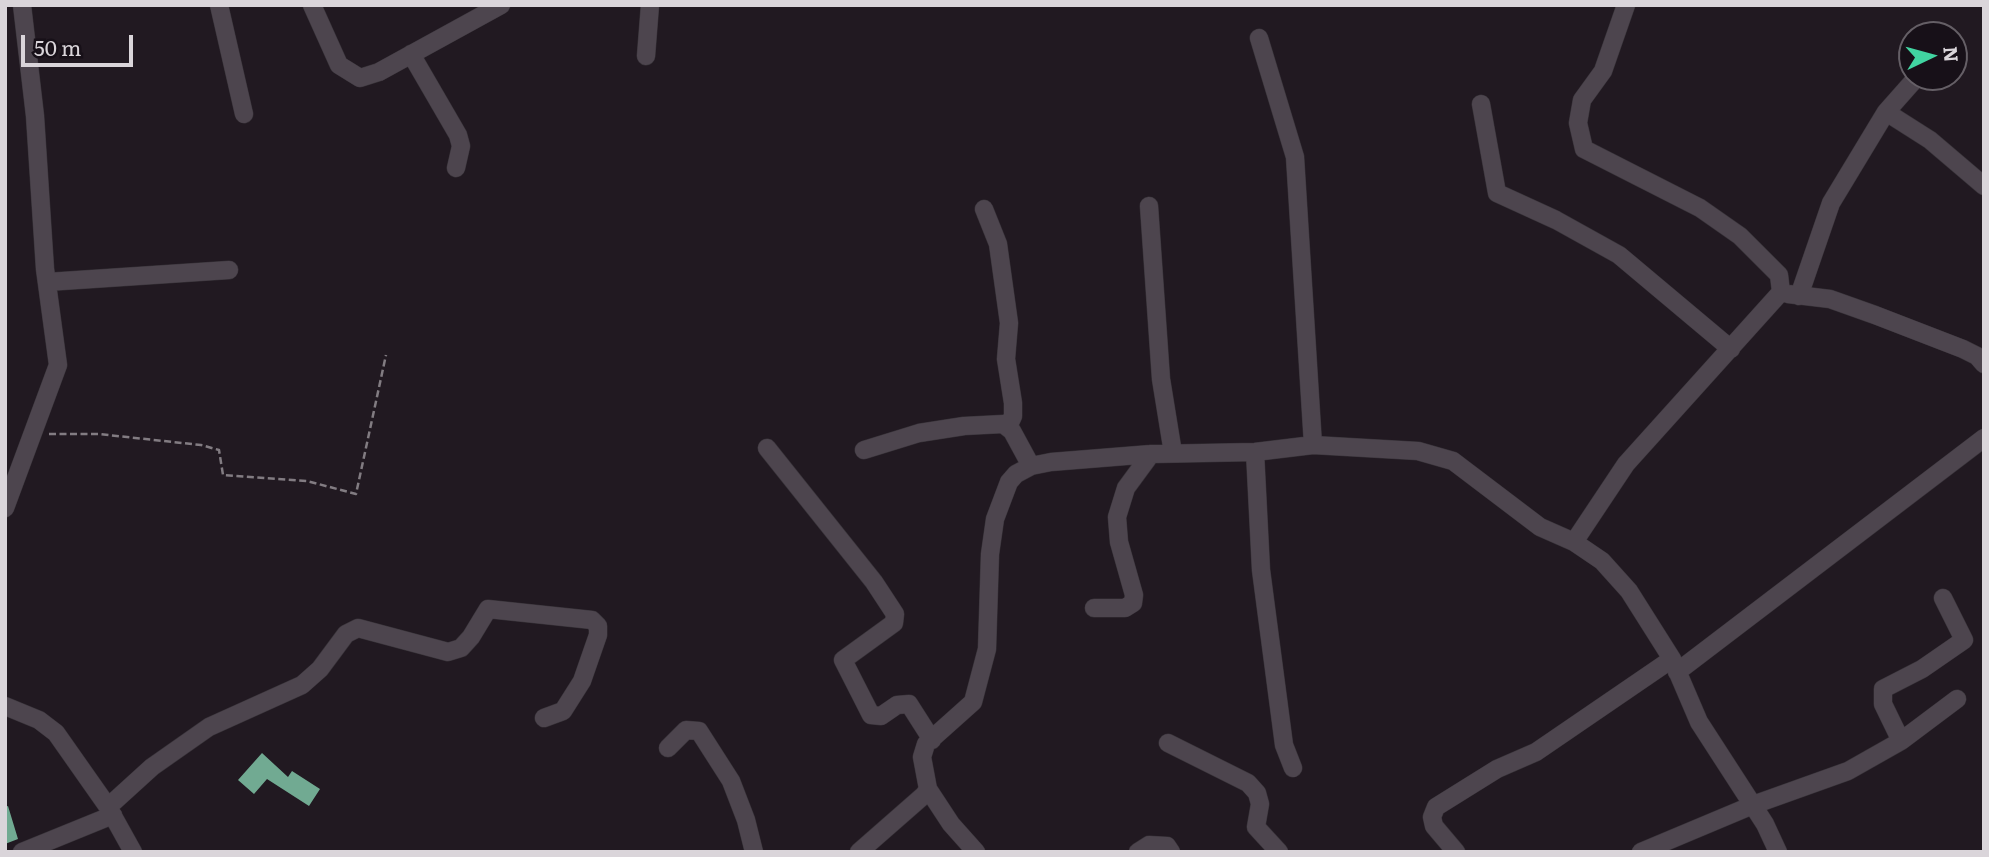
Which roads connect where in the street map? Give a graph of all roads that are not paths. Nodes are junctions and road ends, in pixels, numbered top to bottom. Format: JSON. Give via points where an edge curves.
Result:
{"nodes":[{"id":1,"x":22,"y":5,"type":"edge"},
{"id":2,"x":219,"y":5,"type":"edge"},
{"id":3,"x":312,"y":5,"type":"edge"},
{"id":4,"x":501,"y":5,"type":"edge"},
{"id":5,"x":650,"y":5,"type":"edge"},
{"id":6,"x":1626,"y":5,"type":"edge"},
{"id":7,"x":1259,"y":38,"type":"dead end"},
{"id":8,"x":411,"y":54,"type":"junction"},
{"id":9,"x":646,"y":56,"type":"dead end"},
{"id":10,"x":1905,"y":91,"type":"edge"},
{"id":11,"x":1481,"y":104,"type":"dead end"},
{"id":12,"x":1886,"y":112,"type":"junction"},
{"id":13,"x":244,"y":114,"type":"dead end"},
{"id":14,"x":456,"y":168,"type":"dead end"},
{"id":15,"x":1984,"y":186,"type":"edge"},
{"id":16,"x":1149,"y":206,"type":"dead end"},
{"id":17,"x":984,"y":209,"type":"dead end"},
{"id":18,"x":229,"y":270,"type":"dead end"},
{"id":19,"x":47,"y":282,"type":"junction"},
{"id":20,"x":1781,"y":292,"type":"junction"},
{"id":21,"x":1799,"y":296,"type":"junction"},
{"id":22,"x":1731,"y":349,"type":"junction"},
{"id":23,"x":1982,"y":356,"type":"edge"},
{"id":24,"x":1008,"y":427,"type":"junction"},
{"id":25,"x":1984,"y":438,"type":"edge"},
{"id":26,"x":1313,"y":445,"type":"junction"},
{"id":27,"x":767,"y":448,"type":"dead end"},
{"id":28,"x":864,"y":450,"type":"dead end"},
{"id":29,"x":1255,"y":452,"type":"junction"},
{"id":30,"x":1151,"y":453,"type":"junction"},
{"id":31,"x":1173,"y":453,"type":"junction"},
{"id":32,"x":1031,"y":466,"type":"junction"},
{"id":33,"x":5,"y":508,"type":"edge"},
{"id":34,"x":1574,"y":542,"type":"junction"},
{"id":35,"x":1943,"y":598,"type":"dead end"},
{"id":36,"x":1094,"y":608,"type":"dead end"},
{"id":37,"x":1674,"y":666,"type":"junction"},
{"id":38,"x":1957,"y":699,"type":"dead end"},
{"id":39,"x":5,"y":706,"type":"edge"},
{"id":40,"x":544,"y":718,"type":"dead end"},
{"id":41,"x":932,"y":740,"type":"junction"},
{"id":42,"x":1901,"y":741,"type":"junction"},
{"id":43,"x":1168,"y":743,"type":"dead end"},
{"id":44,"x":668,"y":747,"type":"dead end"},
{"id":45,"x":1293,"y":768,"type":"dead end"},
{"id":46,"x":928,"y":789,"type":"junction"},
{"id":47,"x":1753,"y":805,"type":"junction"},
{"id":48,"x":110,"y":811,"type":"junction"},
{"id":49,"x":22,"y":852,"type":"edge"},
{"id":50,"x":133,"y":852,"type":"edge"},
{"id":51,"x":754,"y":852,"type":"edge"},
{"id":52,"x":859,"y":852,"type":"edge"},
{"id":53,"x":976,"y":852,"type":"edge"},
{"id":54,"x":1138,"y":852,"type":"edge"},
{"id":55,"x":1171,"y":852,"type":"edge"},
{"id":56,"x":1279,"y":852,"type":"edge"},
{"id":57,"x":1456,"y":852,"type":"edge"},
{"id":58,"x":1642,"y":852,"type":"edge"},
{"id":59,"x":1778,"y":852,"type":"edge"}],
"edges":[{"from":1,"to":19,"type":"street","via":[[34,94]]},
{"from":2,"to":13,"type":"street"},
{"from":3,"to":8,"type":"street","via":[[339,65],[354,76],[379,72]]},
{"from":4,"to":8,"type":"street"},
{"from":5,"to":9,"type":"street"},
{"from":6,"to":20,"type":"street","via":[[1603,71],[1582,100],[1578,122],[1584,149],[1700,208],[1740,236],[1779,275]]},
{"from":7,"to":26,"type":"street","via":[[1295,157]]},
{"from":8,"to":14,"type":"street","via":[[458,135],[461,146]]},
{"from":10,"to":12,"type":"street"},
{"from":11,"to":22,"type":"street","via":[[1497,194],[1619,255]]},
{"from":12,"to":15,"type":"street","via":[[1930,140]]},
{"from":12,"to":21,"type":"street","via":[[1831,203]]},
{"from":16,"to":31,"type":"street","via":[[1161,379]]},
{"from":17,"to":24,"type":"street","via":[[998,244],[1009,323],[1006,359],[1013,416]]},
{"from":18,"to":19,"type":"street"},
{"from":19,"to":33,"type":"street","via":[[58,365]]},
{"from":20,"to":21,"type":"street"},
{"from":20,"to":22,"type":"street"},
{"from":21,"to":23,"type":"street","via":[[1830,299]]},
{"from":22,"to":34,"type":"street","via":[[1626,464]]},
{"from":24,"to":28,"type":"street","via":[[964,426],[919,433]]},
{"from":24,"to":32,"type":"street"},
{"from":25,"to":37,"type":"street"},
{"from":26,"to":29,"type":"street"},
{"from":26,"to":34,"type":"street","via":[[1418,451],[1453,461],[1540,527]]},
{"from":27,"to":41,"type":"street","via":[[895,614],[894,623],[843,660],[871,715],[881,716],[897,705],[909,705]]},
{"from":29,"to":31,"type":"street"},
{"from":29,"to":45,"type":"street","via":[[1261,570],[1284,745]]},
{"from":30,"to":31,"type":"street"},
{"from":30,"to":32,"type":"street"},
{"from":30,"to":36,"type":"street","via":[[1126,488],[1117,517],[1133,603],[1125,608]]},
{"from":32,"to":41,"type":"street","via":[[1009,482],[995,519],[987,649],[977,692],[965,711]]},
{"from":34,"to":37,"type":"street","via":[[1602,561],[1629,591]]},
{"from":35,"to":42,"type":"street","via":[[1964,640],[1883,689],[1882,704]]},
{"from":37,"to":47,"type":"street","via":[[1699,722]]},
{"from":37,"to":57,"type":"street","via":[[1626,688],[1555,740],[1436,807],[1434,826]]},
{"from":38,"to":42,"type":"street"},
{"from":39,"to":48,"type":"street","via":[[49,725]]},
{"from":40,"to":48,"type":"street","via":[[563,711],[582,681],[598,635],[592,620],[488,609],[466,643],[448,652],[358,628],[346,634],[302,685],[209,727],[152,767]]},
{"from":41,"to":46,"type":"street","via":[[922,757]]},
{"from":42,"to":47,"type":"street","via":[[1848,771]]},
{"from":43,"to":56,"type":"street","via":[[1248,783],[1260,804],[1256,827]]},
{"from":44,"to":51,"type":"street","via":[[686,730],[699,731],[731,781]]},
{"from":46,"to":52,"type":"street"},
{"from":46,"to":53,"type":"street"},
{"from":47,"to":58,"type":"street"},
{"from":47,"to":59,"type":"street"},
{"from":48,"to":49,"type":"street"},
{"from":48,"to":50,"type":"street"},
{"from":54,"to":55,"type":"street","via":[[1149,845],[1167,846]]}]}
